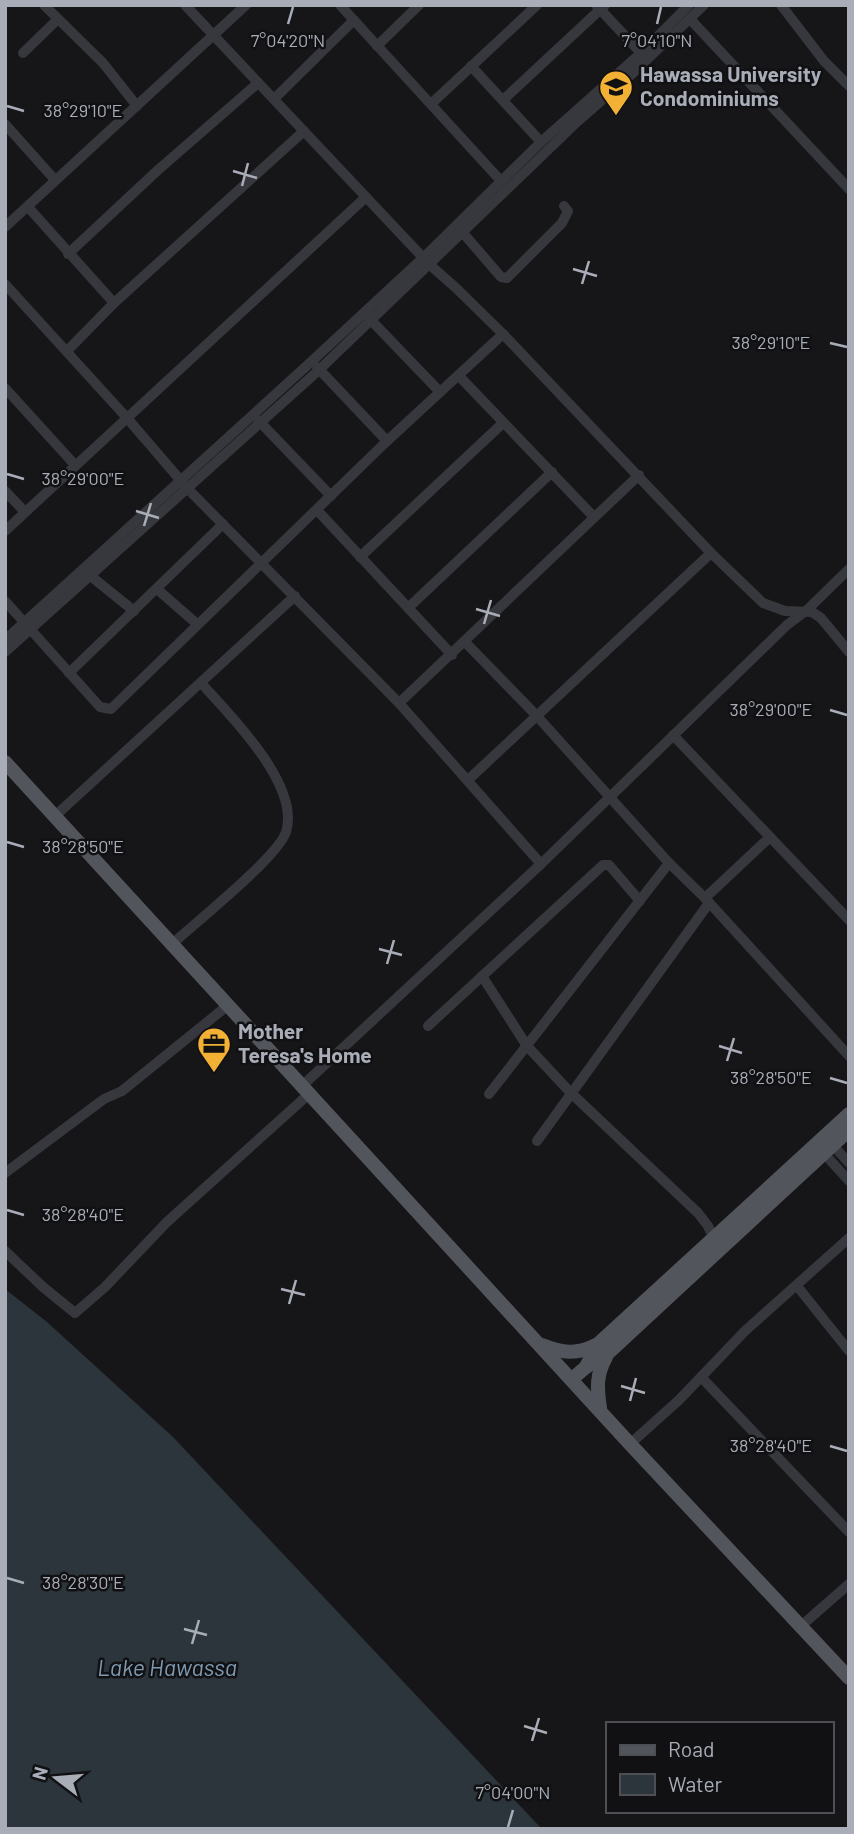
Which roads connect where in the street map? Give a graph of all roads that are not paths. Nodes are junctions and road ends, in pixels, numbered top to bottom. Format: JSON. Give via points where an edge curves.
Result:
{"nodes":[{"id":1,"x":44,"y":5,"type":"edge"},
{"id":2,"x":186,"y":5,"type":"edge"},
{"id":3,"x":246,"y":5,"type":"edge"},
{"id":4,"x":340,"y":5,"type":"edge"},
{"id":5,"x":419,"y":5,"type":"edge"},
{"id":6,"x":537,"y":5,"type":"edge"},
{"id":7,"x":689,"y":5,"type":"edge"},
{"id":8,"x":704,"y":5,"type":"edge"},
{"id":9,"x":781,"y":5,"type":"edge"},
{"id":10,"x":600,"y":7,"type":"edge"},
{"id":11,"x":58,"y":19,"type":"junction"},
{"id":12,"x":690,"y":19,"type":"junction"},
{"id":13,"x":354,"y":20,"type":"junction"},
{"id":14,"x":214,"y":35,"type":"junction"},
{"id":15,"x":377,"y":46,"type":"junction"},
{"id":16,"x":23,"y":53,"type":"dead end"},
{"id":17,"x":641,"y":53,"type":"junction"},
{"id":18,"x":471,"y":66,"type":"junction"},
{"id":19,"x":258,"y":83,"type":"junction"},
{"id":20,"x":849,"y":86,"type":"edge"},
{"id":21,"x":274,"y":99,"type":"junction"},
{"id":22,"x":503,"y":100,"type":"junction"},
{"id":23,"x":431,"y":104,"type":"junction"},
{"id":24,"x":137,"y":106,"type":"junction"},
{"id":25,"x":5,"y":124,"type":"edge"},
{"id":26,"x":304,"y":131,"type":"junction"},
{"id":27,"x":541,"y":142,"type":"junction"},
{"id":28,"x":55,"y":180,"type":"junction"},
{"id":29,"x":501,"y":181,"type":"junction"},
{"id":30,"x":849,"y":189,"type":"edge"},
{"id":31,"x":366,"y":197,"type":"junction"},
{"id":32,"x":564,"y":206,"type":"dead end"},
{"id":33,"x":28,"y":207,"type":"junction"},
{"id":34,"x":5,"y":227,"type":"edge"},
{"id":35,"x":463,"y":233,"type":"junction"},
{"id":36,"x":68,"y":254,"type":"junction"},
{"id":37,"x":427,"y":261,"type":"junction"},
{"id":38,"x":5,"y":284,"type":"edge"},
{"id":39,"x":114,"y":303,"type":"junction"},
{"id":40,"x":367,"y":316,"type":"junction"},
{"id":41,"x":503,"y":334,"type":"junction"},
{"id":42,"x":67,"y":351,"type":"junction"},
{"id":43,"x":316,"y":366,"type":"junction"},
{"id":44,"x":460,"y":376,"type":"junction"},
{"id":45,"x":5,"y":388,"type":"edge"},
{"id":46,"x":440,"y":393,"type":"junction"},
{"id":47,"x":127,"y":418,"type":"junction"},
{"id":48,"x":257,"y":419,"type":"junction"},
{"id":49,"x":503,"y":423,"type":"junction"},
{"id":50,"x":387,"y":441,"type":"junction"},
{"id":51,"x":75,"y":465,"type":"junction"},
{"id":52,"x":552,"y":472,"type":"junction"},
{"id":53,"x":639,"y":475,"type":"junction"},
{"id":54,"x":184,"y":484,"type":"junction"},
{"id":55,"x":5,"y":491,"type":"edge"},
{"id":56,"x":331,"y":496,"type":"junction"},
{"id":57,"x":317,"y":510,"type":"junction"},
{"id":58,"x":25,"y":512,"type":"junction"},
{"id":59,"x":594,"y":517,"type":"junction"},
{"id":60,"x":223,"y":524,"type":"junction"},
{"id":61,"x":5,"y":531,"type":"edge"},
{"id":62,"x":711,"y":553,"type":"junction"},
{"id":63,"x":360,"y":557,"type":"junction"},
{"id":64,"x":262,"y":562,"type":"junction"},
{"id":65,"x":849,"y":569,"type":"edge"},
{"id":66,"x":88,"y":573,"type":"junction"},
{"id":67,"x":157,"y":589,"type":"junction"},
{"id":68,"x":295,"y":596,"type":"junction"},
{"id":69,"x":5,"y":601,"type":"edge"},
{"id":70,"x":408,"y":608,"type":"junction"},
{"id":71,"x":807,"y":610,"type":"junction"},
{"id":72,"x":134,"y":611,"type":"junction"},
{"id":73,"x":197,"y":624,"type":"junction"},
{"id":74,"x":27,"y":627,"type":"junction"},
{"id":75,"x":5,"y":640,"type":"edge"},
{"id":76,"x":465,"y":642,"type":"junction"},
{"id":77,"x":5,"y":652,"type":"edge"},
{"id":78,"x":849,"y":652,"type":"edge"},
{"id":79,"x":452,"y":655,"type":"junction"},
{"id":80,"x":69,"y":673,"type":"junction"},
{"id":81,"x":201,"y":683,"type":"junction"},
{"id":82,"x":399,"y":703,"type":"junction"},
{"id":83,"x":536,"y":715,"type":"junction"},
{"id":84,"x":673,"y":736,"type":"junction"},
{"id":85,"x":5,"y":762,"type":"edge"},
{"id":86,"x":468,"y":780,"type":"junction"},
{"id":87,"x":610,"y":798,"type":"junction"},
{"id":88,"x":55,"y":816,"type":"junction"},
{"id":89,"x":770,"y":837,"type":"junction"},
{"id":90,"x":669,"y":863,"type":"junction"},
{"id":91,"x":541,"y":864,"type":"junction"},
{"id":92,"x":640,"y":901,"type":"junction"},
{"id":93,"x":707,"y":901,"type":"junction"},
{"id":94,"x":849,"y":920,"type":"edge"},
{"id":95,"x":171,"y":945,"type":"junction"},
{"id":96,"x":482,"y":976,"type":"junction"},
{"id":97,"x":227,"y":1006,"type":"junction"},
{"id":98,"x":428,"y":1026,"type":"dead end"},
{"id":99,"x":527,"y":1046,"type":"junction"},
{"id":100,"x":849,"y":1056,"type":"edge"},
{"id":101,"x":305,"y":1090,"type":"junction"},
{"id":102,"x":570,"y":1093,"type":"junction"},
{"id":103,"x":489,"y":1094,"type":"dead end"},
{"id":104,"x":849,"y":1114,"type":"edge"},
{"id":105,"x":849,"y":1130,"type":"edge"},
{"id":106,"x":537,"y":1141,"type":"dead end"},
{"id":107,"x":824,"y":1144,"type":"junction"},
{"id":108,"x":849,"y":1163,"type":"edge"},
{"id":109,"x":5,"y":1173,"type":"edge"},
{"id":110,"x":849,"y":1181,"type":"edge"},
{"id":111,"x":849,"y":1238,"type":"edge"},
{"id":112,"x":717,"y":1244,"type":"junction"},
{"id":113,"x":5,"y":1251,"type":"edge"},
{"id":114,"x":797,"y":1286,"type":"junction"},
{"id":115,"x":541,"y":1345,"type":"junction"},
{"id":116,"x":602,"y":1349,"type":"junction"},
{"id":117,"x":849,"y":1351,"type":"edge"},
{"id":118,"x":701,"y":1377,"type":"junction"},
{"id":119,"x":572,"y":1379,"type":"junction"},
{"id":120,"x":600,"y":1409,"type":"junction"},
{"id":121,"x":630,"y":1444,"type":"junction"},
{"id":122,"x":849,"y":1532,"type":"edge"},
{"id":123,"x":849,"y":1584,"type":"edge"},
{"id":124,"x":801,"y":1626,"type":"junction"},
{"id":125,"x":849,"y":1678,"type":"edge"}],
"edges":[{"from":1,"to":11,"type":"street"},
{"from":2,"to":14,"type":"street"},
{"from":3,"to":14,"type":"street"},
{"from":4,"to":13,"type":"street"},
{"from":5,"to":15,"type":"street"},
{"from":6,"to":18,"type":"street"},
{"from":7,"to":17,"type":"street"},
{"from":8,"to":12,"type":"street"},
{"from":9,"to":20,"type":"street"},
{"from":10,"to":17,"type":"street"},
{"from":10,"to":22,"type":"street"},
{"from":11,"to":16,"type":"street"},
{"from":11,"to":24,"type":"street","via":[[103,63]]},
{"from":12,"to":30,"type":"street"},
{"from":12,"to":35,"type":"street"},
{"from":13,"to":15,"type":"street"},
{"from":13,"to":21,"type":"street"},
{"from":14,"to":19,"type":"street"},
{"from":14,"to":24,"type":"street"},
{"from":15,"to":23,"type":"street"},
{"from":17,"to":27,"type":"street"},
{"from":18,"to":22,"type":"street"},
{"from":18,"to":23,"type":"street"},
{"from":19,"to":21,"type":"street"},
{"from":19,"to":36,"type":"street"},
{"from":21,"to":26,"type":"street"},
{"from":22,"to":27,"type":"street"},
{"from":23,"to":29,"type":"street"},
{"from":24,"to":28,"type":"street"},
{"from":25,"to":28,"type":"street"},
{"from":26,"to":31,"type":"street"},
{"from":26,"to":39,"type":"street"},
{"from":27,"to":29,"type":"street"},
{"from":28,"to":33,"type":"street"},
{"from":29,"to":37,"type":"street"},
{"from":31,"to":37,"type":"street"},
{"from":31,"to":47,"type":"street"},
{"from":32,"to":35,"type":"street","via":[[568,211],[562,223],[507,278],[501,277]]},
{"from":33,"to":34,"type":"street"},
{"from":33,"to":36,"type":"street"},
{"from":35,"to":37,"type":"street"},
{"from":36,"to":39,"type":"street"},
{"from":37,"to":40,"type":"street"},
{"from":37,"to":41,"type":"street"},
{"from":38,"to":42,"type":"street"},
{"from":39,"to":42,"type":"street"},
{"from":40,"to":43,"type":"street"},
{"from":40,"to":46,"type":"street"},
{"from":41,"to":44,"type":"street"},
{"from":41,"to":53,"type":"street"},
{"from":42,"to":47,"type":"street"},
{"from":43,"to":48,"type":"street"},
{"from":43,"to":50,"type":"street"},
{"from":44,"to":46,"type":"street"},
{"from":44,"to":49,"type":"street"},
{"from":45,"to":51,"type":"street"},
{"from":46,"to":50,"type":"street"},
{"from":47,"to":51,"type":"street"},
{"from":47,"to":54,"type":"street"},
{"from":48,"to":54,"type":"street"},
{"from":48,"to":56,"type":"street"},
{"from":49,"to":52,"type":"street"},
{"from":49,"to":63,"type":"street"},
{"from":50,"to":56,"type":"street"},
{"from":51,"to":58,"type":"street"},
{"from":52,"to":59,"type":"street"},
{"from":52,"to":70,"type":"street"},
{"from":53,"to":59,"type":"street"},
{"from":53,"to":62,"type":"street"},
{"from":54,"to":60,"type":"street"},
{"from":54,"to":66,"type":"street"},
{"from":55,"to":58,"type":"street"},
{"from":56,"to":57,"type":"street"},
{"from":57,"to":63,"type":"street"},
{"from":57,"to":64,"type":"street"},
{"from":58,"to":61,"type":"street"},
{"from":59,"to":76,"type":"street"},
{"from":60,"to":64,"type":"street"},
{"from":60,"to":67,"type":"street"},
{"from":62,"to":71,"type":"street","via":[[763,603],[785,611]]},
{"from":62,"to":83,"type":"street"},
{"from":63,"to":70,"type":"street"},
{"from":64,"to":68,"type":"street"},
{"from":64,"to":73,"type":"street"},
{"from":65,"to":71,"type":"street"},
{"from":66,"to":72,"type":"street"},
{"from":66,"to":74,"type":"street"},
{"from":67,"to":72,"type":"street"},
{"from":67,"to":73,"type":"street"},
{"from":68,"to":81,"type":"street"},
{"from":68,"to":82,"type":"street"},
{"from":69,"to":74,"type":"street"},
{"from":70,"to":79,"type":"street"},
{"from":71,"to":78,"type":"street","via":[[821,618]]},
{"from":71,"to":84,"type":"street"},
{"from":72,"to":80,"type":"street"},
{"from":73,"to":80,"type":"street","via":[[111,709],[100,707]]},
{"from":74,"to":75,"type":"street"},
{"from":74,"to":77,"type":"street"},
{"from":74,"to":80,"type":"street"},
{"from":76,"to":79,"type":"street"},
{"from":76,"to":83,"type":"street"},
{"from":79,"to":82,"type":"street"},
{"from":81,"to":88,"type":"street"},
{"from":81,"to":95,"type":"street","via":[[268,761],[279,782],[288,822],[286,835],[264,862]]},
{"from":82,"to":86,"type":"street"},
{"from":83,"to":86,"type":"street"},
{"from":83,"to":87,"type":"street"},
{"from":84,"to":87,"type":"street"},
{"from":84,"to":89,"type":"street"},
{"from":85,"to":88,"type":"main road"},
{"from":86,"to":91,"type":"street"},
{"from":87,"to":90,"type":"street"},
{"from":87,"to":91,"type":"street"},
{"from":88,"to":95,"type":"main road"},
{"from":89,"to":93,"type":"street"},
{"from":89,"to":94,"type":"street"},
{"from":90,"to":92,"type":"street"},
{"from":90,"to":93,"type":"street"},
{"from":91,"to":101,"type":"street"},
{"from":92,"to":96,"type":"street","via":[[609,865],[603,865]]},
{"from":92,"to":99,"type":"street"},
{"from":93,"to":100,"type":"street"},
{"from":93,"to":102,"type":"street"},
{"from":95,"to":97,"type":"main road"},
{"from":96,"to":98,"type":"street"},
{"from":96,"to":99,"type":"street"},
{"from":97,"to":101,"type":"main road"},
{"from":97,"to":109,"type":"street","via":[[122,1091],[104,1099]]},
{"from":99,"to":102,"type":"street"},
{"from":99,"to":103,"type":"street"},
{"from":101,"to":113,"type":"street","via":[[106,1287],[75,1312]]},
{"from":101,"to":115,"type":"main road"},
{"from":102,"to":106,"type":"street"},
{"from":102,"to":112,"type":"street","via":[[698,1213]]},
{"from":104,"to":107,"type":"main road"},
{"from":105,"to":107,"type":"main road"},
{"from":107,"to":108,"type":"street"},
{"from":107,"to":110,"type":"street"},
{"from":107,"to":112,"type":"main road"},
{"from":111,"to":114,"type":"street"},
{"from":112,"to":116,"type":"main road"},
{"from":114,"to":117,"type":"street"},
{"from":114,"to":118,"type":"street","via":[[721,1353]]},
{"from":115,"to":116,"type":"main road","via":[[570,1353]]},
{"from":115,"to":119,"type":"main road"},
{"from":116,"to":119,"type":"main road"},
{"from":116,"to":120,"type":"main road","via":[[597,1383]]},
{"from":118,"to":121,"type":"street"},
{"from":118,"to":122,"type":"street"},
{"from":119,"to":120,"type":"main road"},
{"from":120,"to":121,"type":"main road"},
{"from":121,"to":124,"type":"main road"},
{"from":123,"to":124,"type":"street"},
{"from":124,"to":125,"type":"main road"}]}
